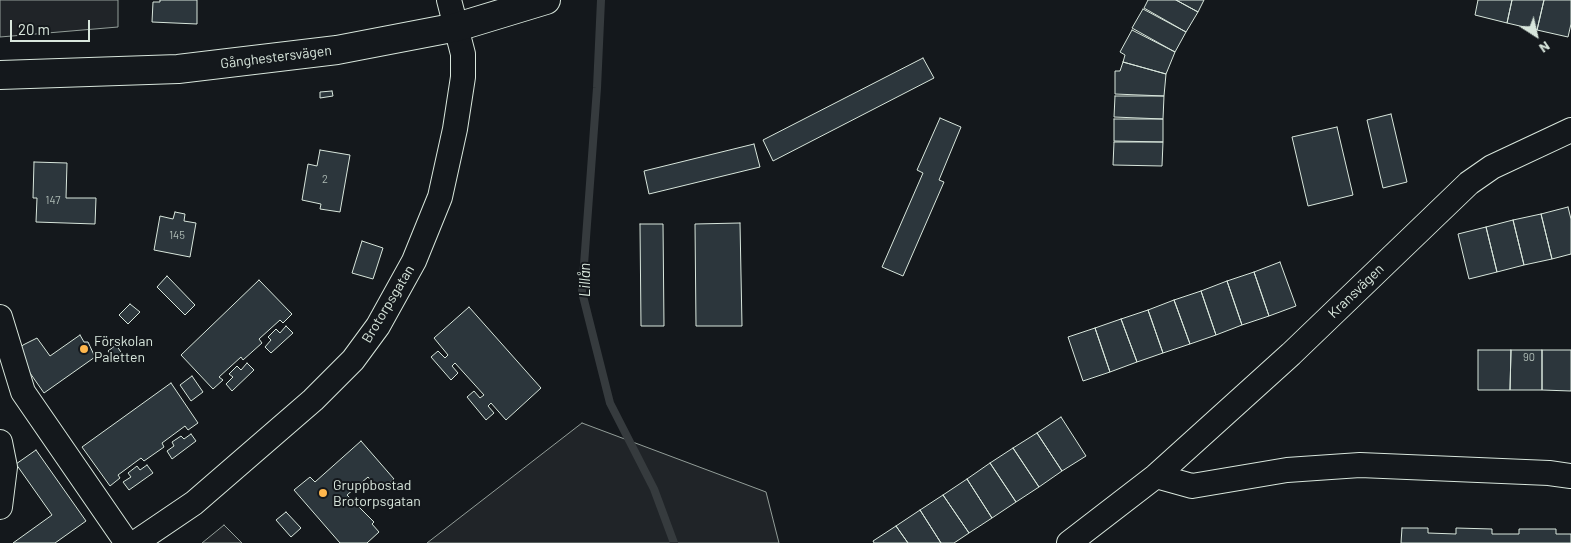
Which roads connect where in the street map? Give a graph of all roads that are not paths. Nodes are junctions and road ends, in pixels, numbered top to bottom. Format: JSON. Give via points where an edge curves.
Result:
{"nodes":[{"id":1,"x":449,"y":0,"type":"edge"},
{"id":2,"x":546,"y":0,"type":"edge"},
{"id":3,"x":457,"y":27,"type":"junction"},
{"id":4,"x":0,"y":75,"type":"edge"},
{"id":5,"x":1571,"y":130,"type":"edge"},
{"id":6,"x":0,"y":317,"type":"edge"},
{"id":7,"x":9,"y":386,"type":"edge"},
{"id":8,"x":0,"y":442,"type":"edge"},
{"id":9,"x":1156,"y":476,"type":"junction"},
{"id":10,"x":1571,"y":476,"type":"edge"},
{"id":11,"x":0,"y":507,"type":"edge"},
{"id":12,"x":127,"y":543,"type":"edge"},
{"id":13,"x":134,"y":543,"type":"edge"},
{"id":14,"x":1069,"y":543,"type":"edge"}],
"edges":[{"from":1,"to":3,"type":"street","name":"Brotorpsgatan"},
{"from":2,"to":3,"type":"street","name":"Gånghestersvägen"},
{"from":3,"to":4,"type":"street","name":"Gånghestersvägen","via":[[337,50],[178,69]]},
{"from":3,"to":13,"type":"street","name":"Brotorpsgatan","via":[[463,77],[440,198],[414,261],[378,326],[353,360],[313,400],[194,503]]},
{"from":5,"to":9,"type":"street","name":"Kransvägen","via":[[1492,167],[1469,183],[1290,354]]},
{"from":6,"to":7,"type":"street"},
{"from":7,"to":12,"type":"street","via":[[23,392]]},
{"from":8,"to":11,"type":"street","via":[[5,467]]},
{"from":9,"to":10,"type":"street","via":[[1192,486],[1287,470],[1360,465]]},
{"from":9,"to":14,"type":"street","name":"Kransvägen"}]}
